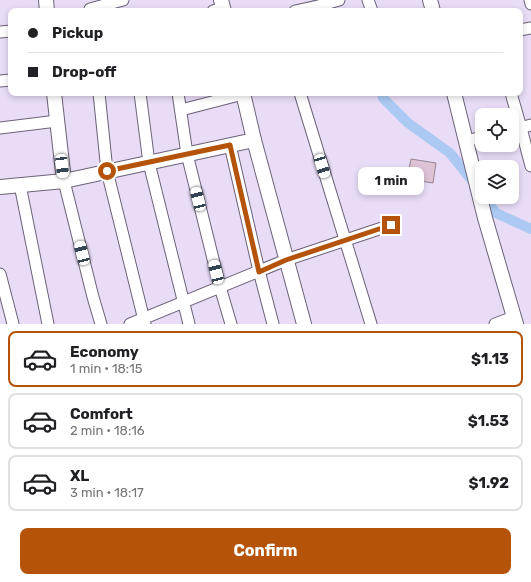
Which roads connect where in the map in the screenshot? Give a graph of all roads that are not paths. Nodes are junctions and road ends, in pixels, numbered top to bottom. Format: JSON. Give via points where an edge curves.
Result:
{"nodes":[{"id":1,"x":123,"y":0,"type":"edge"},
{"id":2,"x":530,"y":0,"type":"edge"},
{"id":3,"x":335,"y":1,"type":"edge"},
{"id":4,"x":531,"y":4,"type":"edge"},
{"id":5,"x":90,"y":7,"type":"edge"},
{"id":6,"x":309,"y":8,"type":"edge"},
{"id":7,"x":54,"y":96,"type":"edge"},
{"id":8,"x":99,"y":96,"type":"edge"},
{"id":9,"x":140,"y":96,"type":"edge"},
{"id":10,"x":179,"y":96,"type":"edge"},
{"id":11,"x":232,"y":96,"type":"edge"},
{"id":12,"x":244,"y":96,"type":"edge"},
{"id":13,"x":301,"y":96,"type":"edge"},
{"id":14,"x":455,"y":96,"type":"edge"},
{"id":15,"x":512,"y":96,"type":"edge"},
{"id":16,"x":181,"y":110,"type":"junction"},
{"id":17,"x":57,"y":121,"type":"junction"},
{"id":18,"x":0,"y":128,"type":"edge"},
{"id":19,"x":521,"y":128,"type":"edge"},
{"id":20,"x":475,"y":139,"type":"edge"},
{"id":21,"x":254,"y":140,"type":"junction"},
{"id":22,"x":466,"y":141,"type":"junction"},
{"id":23,"x":230,"y":145,"type":"junction"},
{"id":24,"x":187,"y":154,"type":"junction"},
{"id":25,"x":149,"y":163,"type":"junction"},
{"id":26,"x":531,"y":166,"type":"edge"},
{"id":27,"x":107,"y":171,"type":"junction"},
{"id":28,"x":64,"y":180,"type":"junction"},
{"id":29,"x":20,"y":185,"type":"junction"},
{"id":30,"x":0,"y":187,"type":"edge"},
{"id":31,"x":391,"y":225,"type":"dead end"},
{"id":32,"x":345,"y":240,"type":"junction"},
{"id":33,"x":286,"y":260,"type":"junction"},
{"id":34,"x":259,"y":272,"type":"junction"},
{"id":35,"x":0,"y":274,"type":"edge"},
{"id":36,"x":2,"y":286,"type":"edge"},
{"id":37,"x":220,"y":287,"type":"junction"},
{"id":38,"x":183,"y":302,"type":"junction"},
{"id":39,"x":144,"y":321,"type":"edge"},
{"id":40,"x":515,"y":321,"type":"edge"},
{"id":41,"x":13,"y":324,"type":"edge"},
{"id":42,"x":48,"y":324,"type":"edge"},
{"id":43,"x":101,"y":324,"type":"edge"},
{"id":44,"x":130,"y":324,"type":"edge"},
{"id":45,"x":189,"y":324,"type":"edge"},
{"id":46,"x":231,"y":324,"type":"edge"},
{"id":47,"x":273,"y":324,"type":"edge"},
{"id":48,"x":304,"y":324,"type":"edge"},
{"id":49,"x":371,"y":324,"type":"edge"},
{"id":50,"x":495,"y":324,"type":"edge"}],
"edges":[{"from":1,"to":5,"type":"street"},
{"from":2,"to":4,"type":"street"},
{"from":3,"to":6,"type":"street"},
{"from":7,"to":17,"type":"street"},
{"from":8,"to":27,"type":"street"},
{"from":9,"to":25,"type":"street"},
{"from":10,"to":16,"type":"street"},
{"from":11,"to":16,"type":"street"},
{"from":12,"to":21,"type":"street"},
{"from":13,"to":32,"type":"street"},
{"from":14,"to":22,"type":"street"},
{"from":15,"to":19,"type":"street"},
{"from":16,"to":24,"type":"street"},
{"from":17,"to":18,"type":"street"},
{"from":17,"to":28,"type":"street"},
{"from":19,"to":26,"type":"street"},
{"from":20,"to":22,"type":"street"},
{"from":21,"to":23,"type":"street"},
{"from":21,"to":33,"type":"street"},
{"from":22,"to":40,"type":"street"},
{"from":23,"to":24,"type":"street"},
{"from":23,"to":34,"type":"street"},
{"from":24,"to":25,"type":"street"},
{"from":24,"to":37,"type":"street"},
{"from":25,"to":27,"type":"street"},
{"from":25,"to":38,"type":"street"},
{"from":27,"to":28,"type":"street"},
{"from":27,"to":39,"type":"street"},
{"from":28,"to":29,"type":"street"},
{"from":28,"to":43,"type":"street"},
{"from":29,"to":30,"type":"street"},
{"from":29,"to":42,"type":"street"},
{"from":31,"to":32,"type":"street"},
{"from":32,"to":33,"type":"street"},
{"from":32,"to":49,"type":"street"},
{"from":33,"to":34,"type":"street"},
{"from":33,"to":48,"type":"street"},
{"from":34,"to":37,"type":"street"},
{"from":34,"to":47,"type":"street"},
{"from":35,"to":36,"type":"street"},
{"from":36,"to":41,"type":"street"},
{"from":37,"to":38,"type":"street"},
{"from":37,"to":46,"type":"street"},
{"from":38,"to":39,"type":"street"},
{"from":38,"to":45,"type":"street"},
{"from":39,"to":44,"type":"street"},
{"from":40,"to":50,"type":"street"}]}
